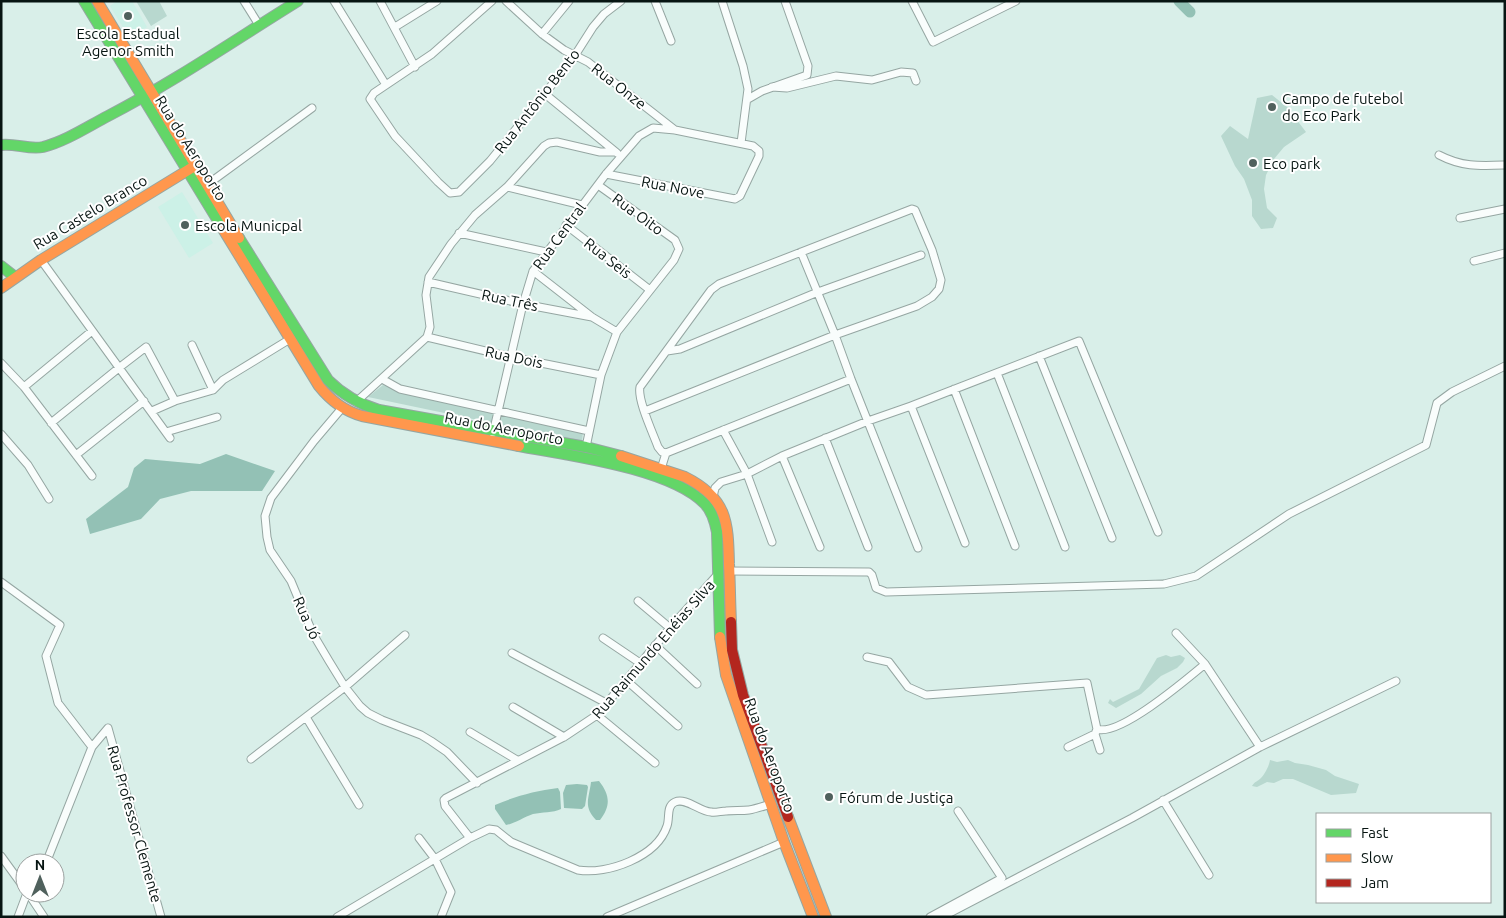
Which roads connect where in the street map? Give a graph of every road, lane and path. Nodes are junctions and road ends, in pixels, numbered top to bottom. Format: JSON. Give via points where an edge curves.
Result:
{"nodes":[{"id":1,"x":84,"y":1,"type":"edge"},
{"id":2,"x":244,"y":1,"type":"edge"},
{"id":3,"x":298,"y":1,"type":"edge"},
{"id":4,"x":334,"y":1,"type":"edge"},
{"id":5,"x":380,"y":1,"type":"edge"},
{"id":6,"x":437,"y":1,"type":"edge"},
{"id":7,"x":492,"y":1,"type":"edge"},
{"id":8,"x":506,"y":1,"type":"edge"},
{"id":9,"x":569,"y":1,"type":"edge"},
{"id":10,"x":621,"y":1,"type":"edge"},
{"id":11,"x":655,"y":1,"type":"edge"},
{"id":12,"x":722,"y":1,"type":"edge"},
{"id":13,"x":785,"y":1,"type":"edge"},
{"id":14,"x":912,"y":1,"type":"edge"},
{"id":15,"x":1016,"y":1,"type":"edge"},
{"id":16,"x":98,"y":2,"type":"edge"},
{"id":17,"x":259,"y":25,"type":"junction"},
{"id":18,"x":395,"y":27,"type":"junction"},
{"id":19,"x":542,"y":34,"type":"junction"},
{"id":20,"x":671,"y":41,"type":"dead end"},
{"id":21,"x":575,"y":56,"type":"junction"},
{"id":22,"x":415,"y":67,"type":"junction"},
{"id":23,"x":916,"y":81,"type":"dead end"},
{"id":24,"x":386,"y":86,"type":"junction"},
{"id":25,"x":772,"y":87,"type":"junction"},
{"id":26,"x":153,"y":92,"type":"junction"},
{"id":27,"x":545,"y":94,"type":"junction"},
{"id":28,"x":143,"y":99,"type":"junction"},
{"id":29,"x":748,"y":99,"type":"junction"},
{"id":30,"x":312,"y":108,"type":"dead end"},
{"id":31,"x":676,"y":130,"type":"junction"},
{"id":32,"x":741,"y":143,"type":"junction"},
{"id":33,"x":1,"y":145,"type":"edge"},
{"id":34,"x":618,"y":155,"type":"junction"},
{"id":35,"x":1439,"y":155,"type":"dead end"},
{"id":36,"x":1505,"y":165,"type":"edge"},
{"id":37,"x":192,"y":168,"type":"junction"},
{"id":38,"x":606,"y":174,"type":"junction"},
{"id":39,"x":208,"y":184,"type":"junction"},
{"id":40,"x":598,"y":185,"type":"junction"},
{"id":41,"x":507,"y":187,"type":"junction"},
{"id":42,"x":582,"y":205,"type":"junction"},
{"id":43,"x":1505,"y":209,"type":"edge"},
{"id":44,"x":1460,"y":218,"type":"dead end"},
{"id":45,"x":566,"y":225,"type":"junction"},
{"id":46,"x":459,"y":233,"type":"junction"},
{"id":47,"x":546,"y":252,"type":"junction"},
{"id":48,"x":801,"y":252,"type":"junction"},
{"id":49,"x":1505,"y":253,"type":"edge"},
{"id":50,"x":921,"y":255,"type":"dead end"},
{"id":51,"x":41,"y":260,"type":"junction"},
{"id":52,"x":1474,"y":261,"type":"dead end"},
{"id":53,"x":1,"y":266,"type":"edge"},
{"id":54,"x":533,"y":271,"type":"junction"},
{"id":55,"x":15,"y":277,"type":"junction"},
{"id":56,"x":428,"y":282,"type":"junction"},
{"id":57,"x":1,"y":288,"type":"edge"},
{"id":58,"x":650,"y":290,"type":"junction"},
{"id":59,"x":818,"y":292,"type":"junction"},
{"id":60,"x":523,"y":304,"type":"junction"},
{"id":61,"x":592,"y":316,"type":"junction"},
{"id":62,"x":92,"y":331,"type":"junction"},
{"id":63,"x":617,"y":332,"type":"junction"},
{"id":64,"x":835,"y":335,"type":"junction"},
{"id":65,"x":427,"y":337,"type":"junction"},
{"id":66,"x":290,"y":339,"type":"junction"},
{"id":67,"x":192,"y":345,"type":"dead end"},
{"id":68,"x":667,"y":351,"type":"junction"},
{"id":69,"x":1039,"y":356,"type":"junction"},
{"id":70,"x":511,"y":357,"type":"junction"},
{"id":71,"x":1,"y":363,"type":"edge"},
{"id":72,"x":1505,"y":366,"type":"edge"},
{"id":73,"x":120,"y":367,"type":"junction"},
{"id":74,"x":997,"y":373,"type":"junction"},
{"id":75,"x":601,"y":376,"type":"junction"},
{"id":76,"x":382,"y":379,"type":"junction"},
{"id":77,"x":851,"y":379,"type":"junction"},
{"id":78,"x":24,"y":387,"type":"junction"},
{"id":79,"x":954,"y":389,"type":"junction"},
{"id":80,"x":213,"y":390,"type":"junction"},
{"id":81,"x":144,"y":401,"type":"junction"},
{"id":82,"x":175,"y":401,"type":"junction"},
{"id":83,"x":356,"y":402,"type":"junction"},
{"id":84,"x":911,"y":406,"type":"junction"},
{"id":85,"x":342,"y":408,"type":"junction"},
{"id":86,"x":499,"y":410,"type":"junction"},
{"id":87,"x":152,"y":411,"type":"junction"},
{"id":88,"x":645,"y":411,"type":"junction"},
{"id":89,"x":217,"y":417,"type":"dead end"},
{"id":90,"x":868,"y":421,"type":"junction"},
{"id":91,"x":51,"y":424,"type":"junction"},
{"id":92,"x":494,"y":430,"type":"junction"},
{"id":93,"x":723,"y":430,"type":"junction"},
{"id":94,"x":590,"y":431,"type":"junction"},
{"id":95,"x":1,"y":434,"type":"edge"},
{"id":96,"x":824,"y":438,"type":"junction"},
{"id":97,"x":491,"y":441,"type":"junction"},
{"id":98,"x":586,"y":447,"type":"junction"},
{"id":99,"x":666,"y":453,"type":"junction"},
{"id":100,"x":76,"y":455,"type":"junction"},
{"id":101,"x":782,"y":456,"type":"junction"},
{"id":102,"x":661,"y":469,"type":"junction"},
{"id":103,"x":747,"y":474,"type":"junction"},
{"id":104,"x":92,"y":476,"type":"dead end"},
{"id":105,"x":713,"y":497,"type":"junction"},
{"id":106,"x":49,"y":499,"type":"dead end"},
{"id":107,"x":1158,"y":532,"type":"dead end"},
{"id":108,"x":1112,"y":538,"type":"dead end"},
{"id":109,"x":772,"y":542,"type":"dead end"},
{"id":110,"x":965,"y":543,"type":"dead end"},
{"id":111,"x":1015,"y":546,"type":"dead end"},
{"id":112,"x":820,"y":547,"type":"dead end"},
{"id":113,"x":868,"y":547,"type":"dead end"},
{"id":114,"x":1065,"y":547,"type":"dead end"},
{"id":115,"x":918,"y":548,"type":"dead end"},
{"id":116,"x":729,"y":571,"type":"junction"},
{"id":117,"x":718,"y":574,"type":"junction"},
{"id":118,"x":1,"y":582,"type":"edge"},
{"id":119,"x":638,"y":601,"type":"dead end"},
{"id":120,"x":719,"y":622,"type":"junction"},
{"id":121,"x":730,"y":622,"type":"junction"},
{"id":122,"x":670,"y":628,"type":"junction"},
{"id":123,"x":1176,"y":633,"type":"dead end"},
{"id":124,"x":406,"y":636,"type":"dead end"},
{"id":125,"x":603,"y":638,"type":"dead end"},
{"id":126,"x":655,"y":645,"type":"junction"},
{"id":127,"x":512,"y":653,"type":"dead end"},
{"id":128,"x":867,"y":657,"type":"dead end"},
{"id":129,"x":640,"y":663,"type":"junction"},
{"id":130,"x":1205,"y":664,"type":"junction"},
{"id":131,"x":627,"y":681,"type":"junction"},
{"id":132,"x":1396,"y":681,"type":"dead end"},
{"id":133,"x":697,"y":684,"type":"dead end"},
{"id":134,"x":345,"y":687,"type":"junction"},
{"id":135,"x":608,"y":704,"type":"junction"},
{"id":136,"x":513,"y":707,"type":"dead end"},
{"id":137,"x":597,"y":715,"type":"junction"},
{"id":138,"x":306,"y":717,"type":"junction"},
{"id":139,"x":678,"y":726,"type":"dead end"},
{"id":140,"x":470,"y":732,"type":"dead end"},
{"id":141,"x":1096,"y":732,"type":"junction"},
{"id":142,"x":564,"y":737,"type":"junction"},
{"id":143,"x":92,"y":747,"type":"junction"},
{"id":144,"x":1068,"y":747,"type":"dead end"},
{"id":145,"x":1260,"y":747,"type":"junction"},
{"id":146,"x":1100,"y":750,"type":"dead end"},
{"id":147,"x":251,"y":759,"type":"dead end"},
{"id":148,"x":517,"y":760,"type":"junction"},
{"id":149,"x":655,"y":763,"type":"dead end"},
{"id":150,"x":477,"y":783,"type":"junction"},
{"id":151,"x":1163,"y":800,"type":"junction"},
{"id":152,"x":771,"y":804,"type":"junction"},
{"id":153,"x":359,"y":805,"type":"dead end"},
{"id":154,"x":958,"y":811,"type":"dead end"},
{"id":155,"x":419,"y":838,"type":"dead end"},
{"id":156,"x":470,"y":838,"type":"junction"},
{"id":157,"x":784,"y":842,"type":"junction"},
{"id":158,"x":50,"y":853,"type":"edge"},
{"id":159,"x":1,"y":856,"type":"edge"},
{"id":160,"x":803,"y":857,"type":"junction"},
{"id":161,"x":435,"y":859,"type":"junction"},
{"id":162,"x":792,"y":862,"type":"junction"},
{"id":163,"x":1209,"y":875,"type":"dead end"},
{"id":164,"x":15,"y":876,"type":"edge"},
{"id":165,"x":23,"y":903,"type":"edge"},
{"id":166,"x":34,"y":903,"type":"edge"},
{"id":167,"x":18,"y":917,"type":"edge"},
{"id":168,"x":44,"y":917,"type":"edge"},
{"id":169,"x":161,"y":917,"type":"edge"},
{"id":170,"x":337,"y":917,"type":"edge"},
{"id":171,"x":441,"y":917,"type":"edge"},
{"id":172,"x":607,"y":917,"type":"edge"},
{"id":173,"x":813,"y":917,"type":"edge"},
{"id":174,"x":826,"y":917,"type":"edge"},
{"id":175,"x":930,"y":917,"type":"edge"},
{"id":176,"x":942,"y":917,"type":"edge"}],
"edges":[{"from":1,"to":28,"type":"main road","name":"Rua do Aeroporto"},
{"from":2,"to":17,"type":"street"},
{"from":3,"to":17,"type":"main road"},
{"from":4,"to":24,"type":"street"},
{"from":5,"to":18,"type":"street"},
{"from":6,"to":18,"type":"street"},
{"from":7,"to":22,"type":"street"},
{"from":8,"to":19,"type":"street","name":"Rua Onze"},
{"from":9,"to":19,"type":"street"},
{"from":10,"to":21,"type":"street","name":"Rua Antônio Bento","via":[[593,27]]},
{"from":11,"to":20,"type":"street"},
{"from":12,"to":29,"type":"street","via":[[743,66]]},
{"from":13,"to":25,"type":"street","via":[[808,70],[807,75]]},
{"from":14,"to":15,"type":"street","via":[[933,42]]},
{"from":16,"to":26,"type":"main road","name":"Rua do Aeroporto"},
{"from":17,"to":26,"type":"main road"},
{"from":18,"to":22,"type":"street"},
{"from":19,"to":21,"type":"street","name":"Rua Onze"},
{"from":21,"to":27,"type":"street","name":"Rua Antônio Bento"},
{"from":21,"to":31,"type":"street","name":"Rua Onze","via":[[588,62]]},
{"from":22,"to":24,"type":"street"},
{"from":23,"to":25,"type":"street","via":[[913,73],[901,72],[872,80],[836,76],[786,88]]},
{"from":24,"to":27,"type":"street","name":"Rua Antônio Bento","via":[[371,95],[370,102],[395,136],[450,193],[459,192],[470,182]]},
{"from":25,"to":29,"type":"street"},
{"from":26,"to":28,"type":"main road"},
{"from":26,"to":37,"type":"main road","name":"Rua do Aeroporto"},
{"from":27,"to":34,"type":"street"},
{"from":28,"to":33,"type":"main road","via":[[44,146],[31,149]]},
{"from":28,"to":37,"type":"main road","name":"Rua do Aeroporto"},
{"from":29,"to":32,"type":"street"},
{"from":30,"to":39,"type":"street"},
{"from":31,"to":32,"type":"street","name":"Rua Central"},
{"from":31,"to":34,"type":"street","name":"Rua Central","via":[[653,128],[646,131]]},
{"from":32,"to":38,"type":"street","name":"Rua Nove","via":[[757,149],[759,156],[740,196],[732,198]]},
{"from":34,"to":38,"type":"street","name":"Rua Central"},
{"from":34,"to":41,"type":"street","via":[[558,142],[549,143]]},
{"from":35,"to":36,"type":"street","via":[[1463,165]]},
{"from":37,"to":39,"type":"main road","name":"Rua do Aeroporto"},
{"from":37,"to":51,"type":"main road","name":"Rua Castelo Branco"},
{"from":37,"to":66,"type":"main road","name":"Rua do Aeroporto"},
{"from":38,"to":40,"type":"street","name":"Rua Central"},
{"from":39,"to":83,"type":"main road","name":"Rua do Aeroporto","via":[[328,380]]},
{"from":40,"to":42,"type":"street","name":"Rua Central"},
{"from":40,"to":58,"type":"street","name":"Rua Oito","via":[[678,244],[678,254]]},
{"from":41,"to":42,"type":"street"},
{"from":41,"to":46,"type":"street","via":[[474,215]]},
{"from":42,"to":45,"type":"street","name":"Rua Central"},
{"from":43,"to":44,"type":"street"},
{"from":45,"to":47,"type":"street","name":"Rua Central"},
{"from":45,"to":58,"type":"street","name":"Rua Seis"},
{"from":46,"to":47,"type":"street"},
{"from":46,"to":56,"type":"street"},
{"from":47,"to":54,"type":"street","name":"Rua Central"},
{"from":48,"to":59,"type":"street"},
{"from":48,"to":64,"type":"street","via":[[912,209],[917,213],[941,280],[939,289],[916,306]]},
{"from":48,"to":68,"type":"street","via":[[719,284],[711,290]]},
{"from":49,"to":52,"type":"street"},
{"from":50,"to":59,"type":"street"},
{"from":51,"to":55,"type":"main road","name":"Rua Castelo Branco"},
{"from":51,"to":62,"type":"street"},
{"from":53,"to":55,"type":"main road"},
{"from":54,"to":60,"type":"street","name":"Rua Central"},
{"from":54,"to":61,"type":"street"},
{"from":55,"to":57,"type":"main road","name":"Rua Castelo Branco"},
{"from":56,"to":60,"type":"street","name":"Rua Três"},
{"from":56,"to":65,"type":"street","via":[[426,295],[430,327]]},
{"from":58,"to":63,"type":"street"},
{"from":59,"to":64,"type":"street"},
{"from":59,"to":68,"type":"street"},
{"from":60,"to":61,"type":"street","name":"Rua Três"},
{"from":60,"to":70,"type":"street","name":"Rua Central"},
{"from":61,"to":63,"type":"street"},
{"from":62,"to":73,"type":"street"},
{"from":62,"to":78,"type":"street"},
{"from":63,"to":75,"type":"street"},
{"from":64,"to":77,"type":"street"},
{"from":64,"to":88,"type":"street"},
{"from":65,"to":70,"type":"street","name":"Rua Dois"},
{"from":65,"to":76,"type":"street"},
{"from":66,"to":80,"type":"street","via":[[223,380]]},
{"from":66,"to":85,"type":"main road","name":"Rua do Aeroporto","via":[[319,386]]},
{"from":67,"to":80,"type":"street"},
{"from":68,"to":88,"type":"street","via":[[640,387]]},
{"from":69,"to":74,"type":"street"},
{"from":69,"to":107,"type":"street","via":[[1076,341],[1081,343]]},
{"from":69,"to":108,"type":"street"},
{"from":70,"to":75,"type":"street","name":"Rua Dois"},
{"from":70,"to":86,"type":"street","name":"Rua Central"},
{"from":71,"to":78,"type":"street"},
{"from":72,"to":116,"type":"street","via":[[1437,402],[1426,445],[1289,514],[1196,576],[1164,584],[894,592],[878,589],[869,572]]},
{"from":73,"to":81,"type":"street"},
{"from":73,"to":82,"type":"street","via":[[146,347]]},
{"from":73,"to":91,"type":"street"},
{"from":74,"to":79,"type":"street"},
{"from":74,"to":114,"type":"street"},
{"from":75,"to":94,"type":"street"},
{"from":76,"to":83,"type":"street"},
{"from":76,"to":86,"type":"street","via":[[400,388]]},
{"from":77,"to":90,"type":"street"},
{"from":77,"to":93,"type":"street"},
{"from":78,"to":91,"type":"street"},
{"from":79,"to":84,"type":"street"},
{"from":79,"to":111,"type":"street"},
{"from":80,"to":82,"type":"street"},
{"from":81,"to":87,"type":"street"},
{"from":81,"to":100,"type":"street"},
{"from":82,"to":87,"type":"street"},
{"from":83,"to":92,"type":"main road","name":"Rua do Aeroporto","via":[[379,410]]},
{"from":84,"to":90,"type":"street"},
{"from":84,"to":110,"type":"street"},
{"from":85,"to":97,"type":"main road","name":"Rua do Aeroporto","via":[[355,415]]},
{"from":85,"to":134,"type":"street","name":"Rua Jó","via":[[271,498],[265,516],[270,550],[291,581],[313,634]]},
{"from":86,"to":92,"type":"street","name":"Rua Central"},
{"from":86,"to":94,"type":"street"},
{"from":87,"to":89,"type":"street","via":[[168,435]]},
{"from":88,"to":99,"type":"street","via":[[658,447]]},
{"from":90,"to":96,"type":"street"},
{"from":90,"to":115,"type":"street"},
{"from":91,"to":100,"type":"street"},
{"from":92,"to":97,"type":"street","name":"Rua Central"},
{"from":92,"to":98,"type":"main road","name":"Rua do Aeroporto"},
{"from":93,"to":99,"type":"street"},
{"from":93,"to":103,"type":"street"},
{"from":94,"to":98,"type":"street"},
{"from":95,"to":106,"type":"street","via":[[28,465]]},
{"from":96,"to":101,"type":"street"},
{"from":96,"to":113,"type":"street"},
{"from":97,"to":117,"type":"main road","name":"Rua do Aeroporto","via":[[633,470],[684,488],[704,503],[714,520]]},
{"from":98,"to":102,"type":"main road","name":"Rua do Aeroporto"},
{"from":99,"to":102,"type":"street"},
{"from":100,"to":104,"type":"street"},
{"from":101,"to":103,"type":"street"},
{"from":101,"to":112,"type":"street"},
{"from":102,"to":105,"type":"main road","name":"Rua do Aeroporto","via":[[695,482]]},
{"from":103,"to":105,"type":"street","via":[[722,482],[715,488]]},
{"from":103,"to":109,"type":"street"},
{"from":105,"to":116,"type":"main road","name":"Rua do Aeroporto","via":[[728,527]]},
{"from":116,"to":121,"type":"main road","name":"Rua do Aeroporto"},
{"from":117,"to":120,"type":"main road","name":"Rua do Aeroporto"},
{"from":117,"to":122,"type":"street","name":"Rua Raimundo Enéias Silva"},
{"from":118,"to":143,"type":"street","name":"Rua Professor Clemente","via":[[60,625],[46,656],[58,703]]},
{"from":119,"to":122,"type":"street"},
{"from":120,"to":121,"type":"main road"},
{"from":120,"to":152,"type":"main road","name":"Rua do Aeroporto","via":[[726,675]]},
{"from":121,"to":160,"type":"main road","name":"Rua do Aeroporto","via":[[733,657],[743,695]]},
{"from":122,"to":126,"type":"street","name":"Rua Raimundo Enéias Silva"},
{"from":123,"to":130,"type":"street"},
{"from":124,"to":134,"type":"street"},
{"from":125,"to":129,"type":"street"},
{"from":126,"to":129,"type":"street","name":"Rua Raimundo Enéias Silva"},
{"from":126,"to":133,"type":"street"},
{"from":127,"to":135,"type":"street"},
{"from":128,"to":141,"type":"street","via":[[889,662],[908,687],[926,695],[1086,683]]},
{"from":129,"to":131,"type":"street","name":"Rua Raimundo Enéias Silva"},
{"from":130,"to":141,"type":"street","via":[[1137,715],[1110,730]]},
{"from":130,"to":145,"type":"street"},
{"from":131,"to":135,"type":"street","name":"Rua Raimundo Enéias Silva"},
{"from":131,"to":139,"type":"street"},
{"from":132,"to":145,"type":"street"},
{"from":134,"to":138,"type":"street"},
{"from":134,"to":150,"type":"street","name":"Rua Jó","via":[[368,713],[421,735],[447,752]]},
{"from":135,"to":137,"type":"street","name":"Rua Raimundo Enéias Silva"},
{"from":136,"to":142,"type":"street"},
{"from":137,"to":142,"type":"street","name":"Rua Raimundo Enéias Silva"},
{"from":137,"to":149,"type":"street"},
{"from":138,"to":147,"type":"street"},
{"from":138,"to":153,"type":"street"},
{"from":140,"to":148,"type":"street"},
{"from":141,"to":144,"type":"street"},
{"from":141,"to":146,"type":"street"},
{"from":142,"to":148,"type":"street","name":"Rua Raimundo Enéias Silva"},
{"from":143,"to":158,"type":"street"},
{"from":143,"to":169,"type":"street","name":"Rua Professor Clemente","via":[[108,728]]},
{"from":145,"to":151,"type":"street"},
{"from":148,"to":150,"type":"street","name":"Rua Raimundo Enéias Silva"},
{"from":150,"to":156,"type":"street","name":"Rua Raimundo Enéias Silva","via":[[444,800],[445,806]]},
{"from":151,"to":163,"type":"street"},
{"from":151,"to":176,"type":"street"},
{"from":152,"to":156,"type":"street","via":[[750,810],[710,812],[679,801],[673,803],[668,826],[654,846],[642,856],[621,865],[587,871],[511,842],[496,830],[489,829]]},
{"from":152,"to":157,"type":"main road","name":"Rua do Aeroporto"},
{"from":154,"to":175,"type":"street","via":[[1002,878]]},
{"from":155,"to":161,"type":"street"},
{"from":156,"to":161,"type":"street"},
{"from":157,"to":162,"type":"main road","name":"Rua do Aeroporto"},
{"from":157,"to":172,"type":"street"},
{"from":159,"to":164,"type":"street"},
{"from":160,"to":162,"type":"main road"},
{"from":160,"to":174,"type":"main road","name":"Rua do Aeroporto"},
{"from":161,"to":170,"type":"street"},
{"from":161,"to":171,"type":"street","via":[[451,892]]},
{"from":162,"to":173,"type":"main road","name":"Rua do Aeroporto"},
{"from":165,"to":167,"type":"street"},
{"from":166,"to":168,"type":"street"}]}
